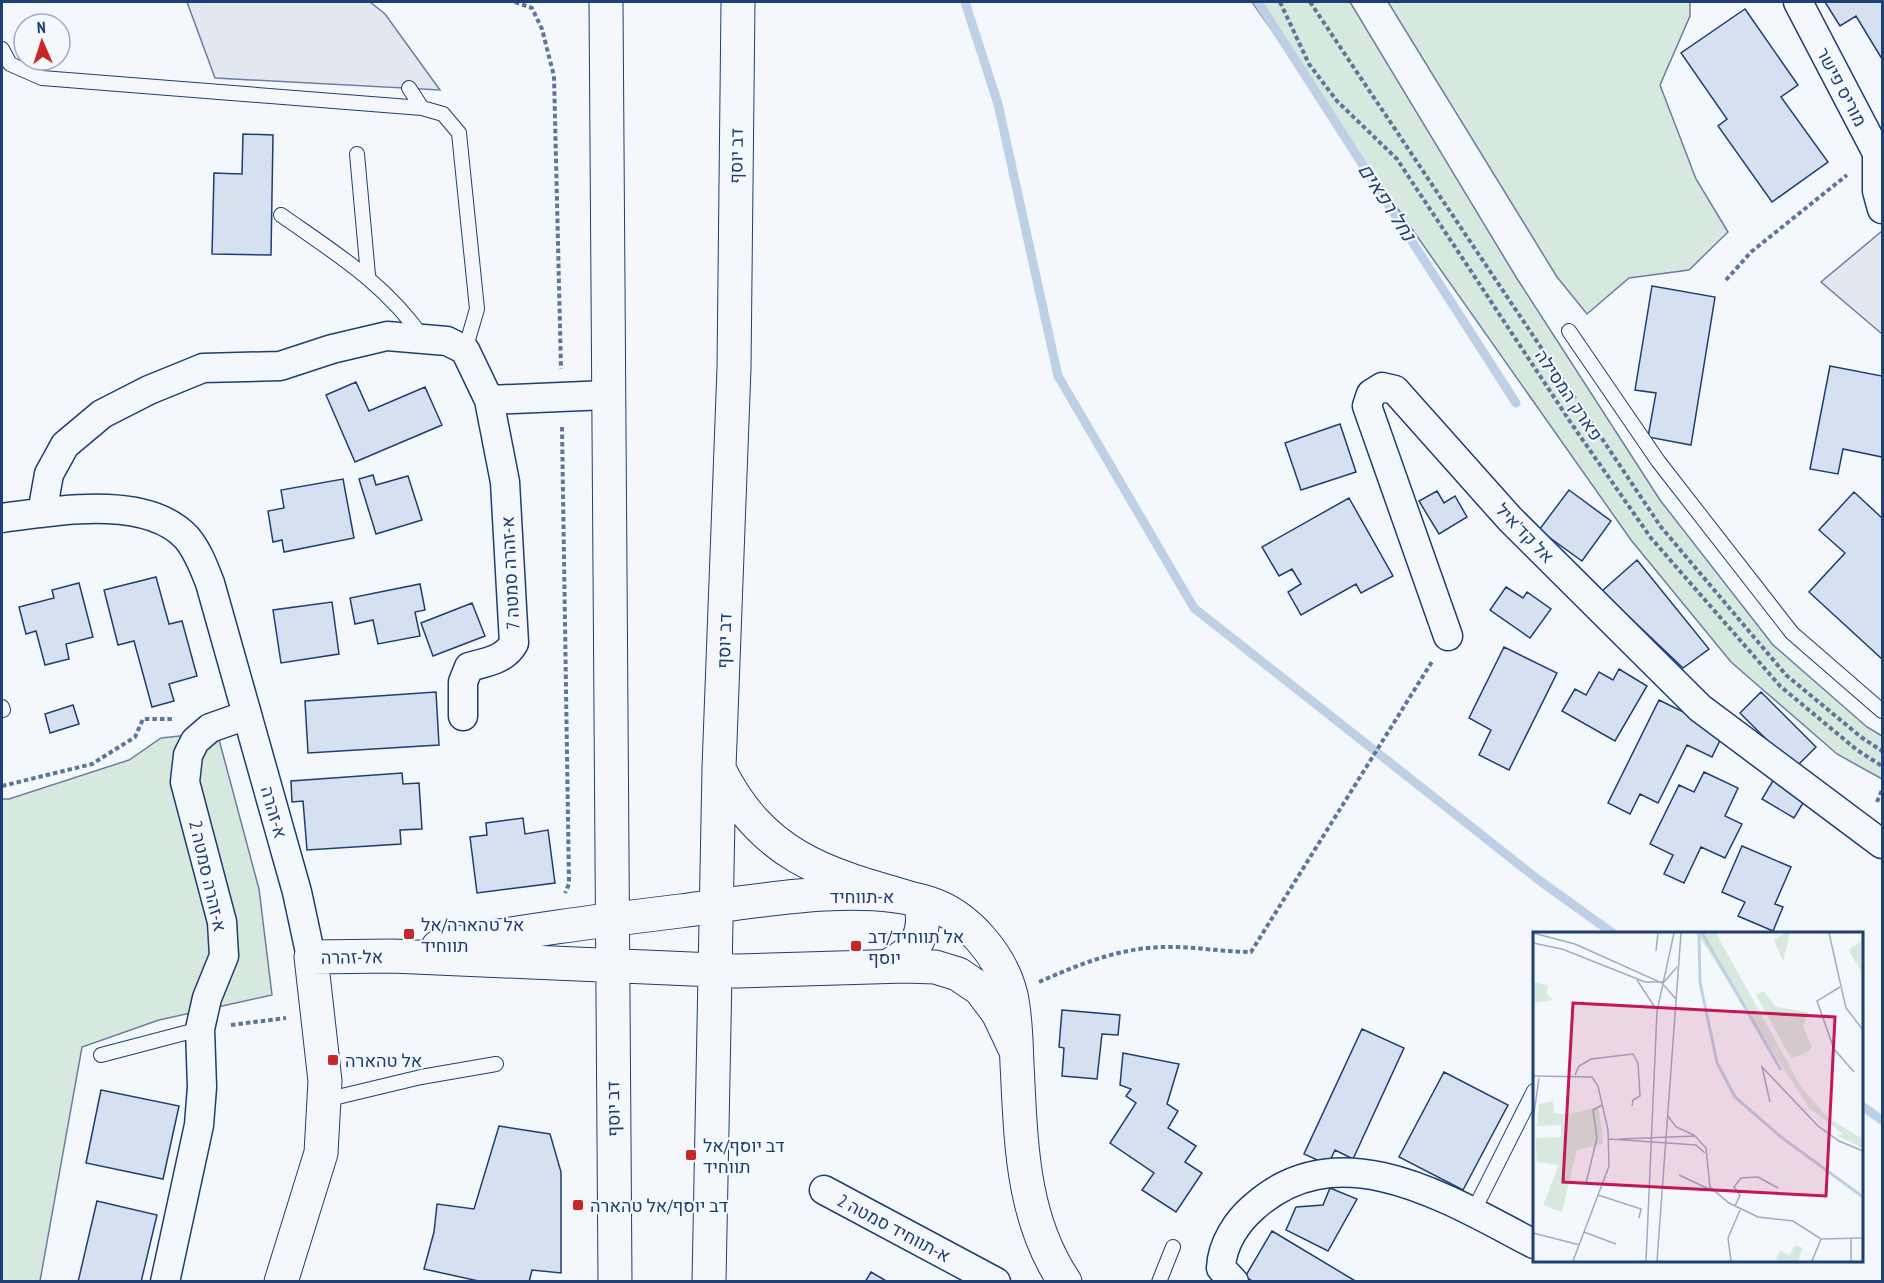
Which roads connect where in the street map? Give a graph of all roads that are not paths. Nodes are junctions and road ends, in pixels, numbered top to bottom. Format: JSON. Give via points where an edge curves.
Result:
{"nodes":[{"id":1,"x":738,"y":2,"type":"edge"},
{"id":2,"x":1798,"y":2,"type":"edge"},
{"id":3,"x":602,"y":9,"type":"edge"},
{"id":4,"x":2,"y":49,"type":"edge"},
{"id":5,"x":409,"y":88,"type":"dead end"},
{"id":6,"x":422,"y":108,"type":"junction"},
{"id":7,"x":357,"y":154,"type":"dead end"},
{"id":8,"x":1882,"y":209,"type":"edge"},
{"id":9,"x":281,"y":215,"type":"dead end"},
{"id":10,"x":368,"y":276,"type":"junction"},
{"id":11,"x":1569,"y":331,"type":"dead end"},
{"id":12,"x":424,"y":339,"type":"junction"},
{"id":13,"x":465,"y":350,"type":"junction"},
{"id":14,"x":608,"y":395,"type":"junction"},
{"id":15,"x":489,"y":400,"type":"junction"},
{"id":16,"x":42,"y":513,"type":"junction"},
{"id":17,"x":2,"y":518,"type":"edge"},
{"id":18,"x":1448,"y":636,"type":"road end"},
{"id":19,"x":1882,"y":711,"type":"edge"},
{"id":20,"x":247,"y":715,"type":"junction"},
{"id":21,"x":463,"y":716,"type":"dead end"},
{"id":22,"x":718,"y":768,"type":"junction"},
{"id":23,"x":1882,"y":844,"type":"edge"},
{"id":24,"x":920,"y":901,"type":"junction"},
{"id":25,"x":717,"y":906,"type":"junction"},
{"id":26,"x":612,"y":920,"type":"junction"},
{"id":27,"x":392,"y":956,"type":"junction"},
{"id":28,"x":311,"y":957,"type":"junction"},
{"id":29,"x":612,"y":965,"type":"junction"},
{"id":30,"x":888,"y":966,"type":"junction"},
{"id":31,"x":716,"y":970,"type":"junction"},
{"id":32,"x":200,"y":1029,"type":"junction"},
{"id":33,"x":1016,"y":1051,"type":"junction"},
{"id":34,"x":101,"y":1055,"type":"dead end"},
{"id":35,"x":496,"y":1064,"type":"dead end"},
{"id":36,"x":1533,"y":1093,"type":"edge"},
{"id":37,"x":324,"y":1101,"type":"junction"},
{"id":38,"x":824,"y":1190,"type":"dead end"},
{"id":39,"x":1473,"y":1212,"type":"junction"},
{"id":40,"x":1533,"y":1243,"type":"edge"},
{"id":41,"x":1173,"y":1247,"type":"dead end"},
{"id":42,"x":165,"y":1281,"type":"edge"},
{"id":43,"x":281,"y":1281,"type":"edge"},
{"id":44,"x":615,"y":1281,"type":"edge"},
{"id":45,"x":709,"y":1281,"type":"edge"},
{"id":46,"x":996,"y":1281,"type":"edge"},
{"id":47,"x":1065,"y":1281,"type":"edge"},
{"id":48,"x":1159,"y":1281,"type":"edge"},
{"id":49,"x":1234,"y":1281,"type":"edge"}],
"edges":[{"from":1,"to":22,"type":"main road","name":"דב יוסף","via":[[734,368]]},
{"from":2,"to":8,"type":"street","name":"מוריס פישר","via":[[1877,153],[1877,191]]},
{"from":3,"to":14,"type":"main road","name":"דב יוסף"},
{"from":4,"to":6,"type":"lane","via":[[10,64],[42,78]]},
{"from":5,"to":6,"type":"lane"},
{"from":6,"to":13,"type":"lane","via":[[443,114],[459,133],[477,309]]},
{"from":7,"to":10,"type":"lane"},
{"from":9,"to":10,"type":"lane"},
{"from":10,"to":12,"type":"lane","via":[[405,310]]},
{"from":11,"to":19,"type":"lane","via":[[1658,461],[1792,633]]},
{"from":12,"to":13,"type":"street","via":[[447,341]]},
{"from":12,"to":16,"type":"street","via":[[387,336],[280,366],[203,368],[149,390],[102,414],[65,445],[50,474]]},
{"from":13,"to":15,"type":"street","name":"א-זהרה סמטה 7"},
{"from":14,"to":15,"type":"street"},
{"from":14,"to":26,"type":"main road","name":"דב יוסף"},
{"from":15,"to":21,"type":"street","name":"א-זהרה סמטה 7","via":[[505,482],[514,643],[510,652],[499,658],[469,667],[463,682]]},
{"from":16,"to":17,"type":"street","name":"א-זהרה"},
{"from":16,"to":20,"type":"street","name":"א-זהרה","via":[[105,509],[135,512],[164,520],[187,538],[210,583]]},
{"from":18,"to":23,"type":"street","name":"אל קד'איל","via":[[1367,406],[1371,394],[1382,387],[1395,390],[1510,519],[1700,708]]},
{"from":20,"to":28,"type":"street","name":"א-זהרה","via":[[297,892]]},
{"from":20,"to":32,"type":"street","name":"א-זהרה סמטה 2","via":[[210,728],[195,741],[188,755],[185,782],[222,921],[224,956],[207,998]]},
{"from":22,"to":24,"type":"main road","via":[[746,814],[785,850],[847,879]]},
{"from":22,"to":25,"type":"main road","name":"דב יוסף"},
{"from":24,"to":25,"type":"main road","name":"א-תווחיד","via":[[864,894]]},
{"from":24,"to":30,"type":"main road","via":[[924,926],[918,942],[906,956]]},
{"from":24,"to":33,"type":"main road","name":"א-תווחיד","via":[[950,913],[997,962],[1011,995]]},
{"from":25,"to":26,"type":"main road","name":"א-תווחיד"},
{"from":25,"to":31,"type":"main road","name":"דב יוסף"},
{"from":26,"to":27,"type":"main road"},
{"from":26,"to":29,"type":"main road","name":"דב יוסף"},
{"from":27,"to":28,"type":"main road","name":"אל-זהרה"},
{"from":27,"to":29,"type":"main road"},
{"from":28,"to":37,"type":"main road","name":"א-זהרה"},
{"from":29,"to":31,"type":"main road"},
{"from":29,"to":44,"type":"main road","name":"דב יוסף"},
{"from":30,"to":31,"type":"main road","name":"א-תווחיד"},
{"from":30,"to":33,"type":"main road","name":"א-תווחיד","via":[[935,967],[967,979],[993,1005]]},
{"from":31,"to":45,"type":"main road","name":"דב יוסף"},
{"from":32,"to":34,"type":"lane"},
{"from":32,"to":42,"type":"street","name":"א-זהרה סמטה 2","via":[[200,1125]]},
{"from":33,"to":47,"type":"main road","name":"א-תווחיד","via":[[1026,1184],[1037,1226]]},
{"from":35,"to":37,"type":"lane","via":[[421,1077]]},
{"from":36,"to":39,"type":"lane"},
{"from":37,"to":43,"type":"main road","name":"א-זהרה","via":[[321,1153]]},
{"from":38,"to":46,"type":"street","name":"א-תווחיד סמטה 2"},
{"from":39,"to":40,"type":"street"},
{"from":39,"to":49,"type":"street","via":[[1388,1176],[1349,1172],[1299,1179],[1273,1190],[1246,1214],[1229,1238],[1221,1253],[1221,1268]]},
{"from":41,"to":48,"type":"lane"}]}
